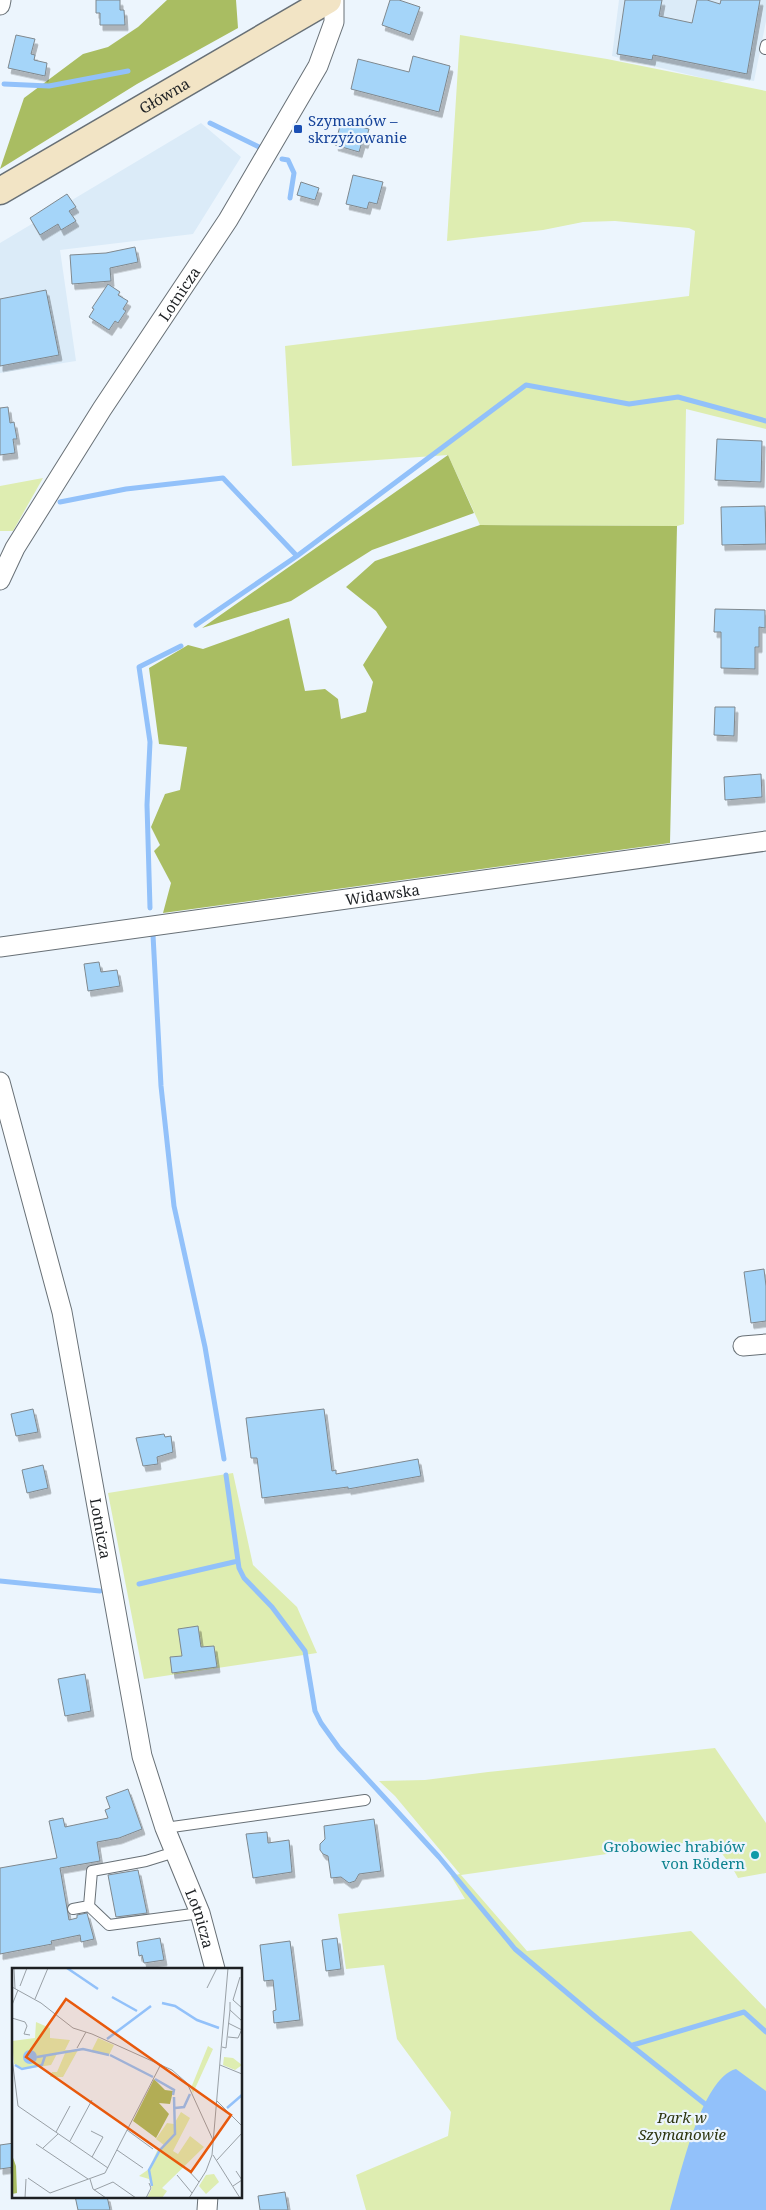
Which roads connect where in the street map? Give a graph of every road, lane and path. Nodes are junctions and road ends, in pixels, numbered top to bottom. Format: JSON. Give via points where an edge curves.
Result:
{"nodes":[{"id":1,"x":1,"y":0,"type":"edge"},
{"id":2,"x":328,"y":0,"type":"edge"},
{"id":3,"x":334,"y":0,"type":"edge"},
{"id":4,"x":0,"y":5,"type":"edge"},
{"id":5,"x":0,"y":191,"type":"edge"},
{"id":6,"x":0,"y":580,"type":"edge"},
{"id":7,"x":766,"y":841,"type":"edge"},
{"id":8,"x":0,"y":947,"type":"edge"},
{"id":9,"x":0,"y":1082,"type":"edge"},
{"id":10,"x":766,"y":1344,"type":"edge"},
{"id":11,"x":743,"y":1346,"type":"dead end"},
{"id":12,"x":366,"y":1800,"type":"dead end"},
{"id":13,"x":165,"y":1828,"type":"junction"},
{"id":14,"x":175,"y":1852,"type":"junction"},
{"id":15,"x":89,"y":1906,"type":"junction"},
{"id":16,"x":73,"y":1909,"type":"dead end"},
{"id":17,"x":200,"y":1913,"type":"junction"},
{"id":18,"x":216,"y":1968,"type":"edge"}],
"edges":[{"from":1,"to":4,"type":"street"},
{"from":2,"to":5,"type":"main road","name":"Główna"},
{"from":3,"to":6,"type":"street","name":"Lotnicza","via":[[334,22],[318,66],[228,220],[102,410],[15,548]]},
{"from":7,"to":8,"type":"street","name":"Widawska"},
{"from":9,"to":13,"type":"street","name":"Lotnicza","via":[[62,1312],[142,1756]]},
{"from":10,"to":11,"type":"street"},
{"from":12,"to":13,"type":"lane"},
{"from":13,"to":14,"type":"street","name":"Lotnicza"},
{"from":14,"to":15,"type":"lane","via":[[92,1871]]},
{"from":14,"to":17,"type":"street","name":"Lotnicza"},
{"from":15,"to":16,"type":"lane"},
{"from":15,"to":17,"type":"lane","via":[[109,1925]]},
{"from":17,"to":18,"type":"street","name":"Lotnicza"}]}
